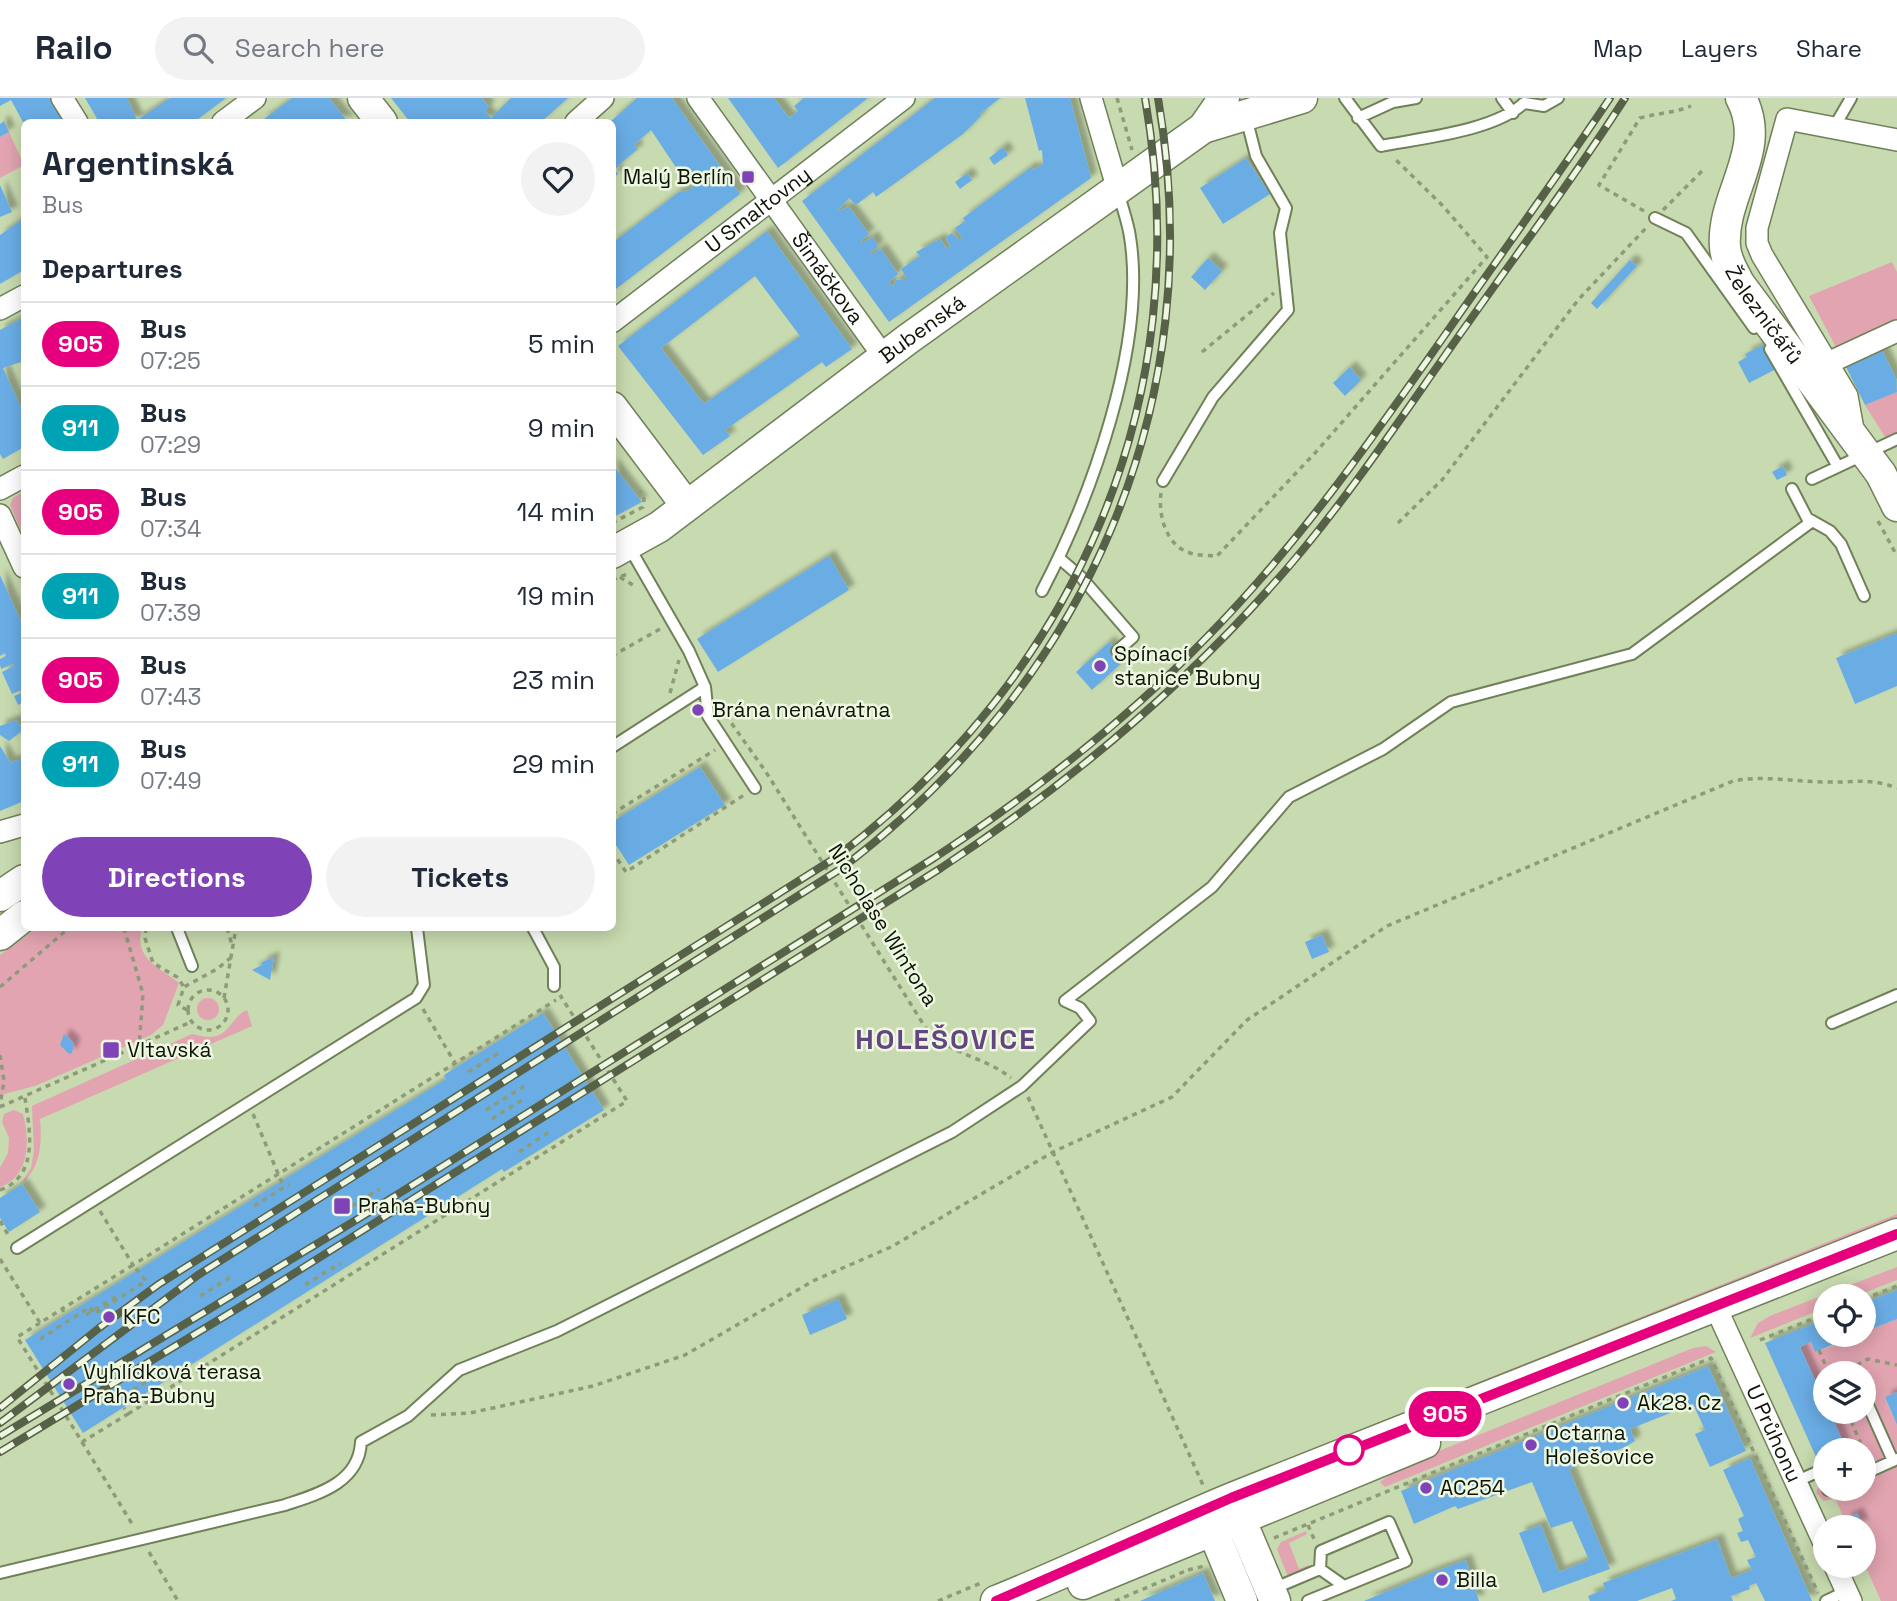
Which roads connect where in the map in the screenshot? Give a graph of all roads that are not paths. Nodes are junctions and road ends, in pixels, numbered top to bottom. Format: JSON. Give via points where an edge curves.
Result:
{"nodes":[{"id":1,"x":62,"y":98,"type":"edge"},
{"id":2,"x":256,"y":98,"type":"edge"},
{"id":3,"x":363,"y":98,"type":"edge"},
{"id":4,"x":603,"y":98,"type":"edge"},
{"id":5,"x":698,"y":98,"type":"edge"},
{"id":6,"x":904,"y":98,"type":"edge"},
{"id":7,"x":1091,"y":98,"type":"edge"},
{"id":8,"x":1345,"y":98,"type":"edge"},
{"id":9,"x":1416,"y":98,"type":"edge"},
{"id":10,"x":1502,"y":98,"type":"edge"},
{"id":11,"x":1558,"y":98,"type":"edge"},
{"id":12,"x":1741,"y":98,"type":"edge"},
{"id":13,"x":1851,"y":98,"type":"edge"},
{"id":14,"x":1297,"y":100,"type":"edge"},
{"id":15,"x":1243,"y":103,"type":"edge"},
{"id":16,"x":1513,"y":113,"type":"junction"},
{"id":17,"x":1358,"y":118,"type":"junction"},
{"id":18,"x":75,"y":119,"type":"edge"},
{"id":19,"x":227,"y":119,"type":"edge"},
{"id":20,"x":380,"y":119,"type":"edge"},
{"id":21,"x":579,"y":119,"type":"edge"},
{"id":22,"x":1833,"y":129,"type":"junction"},
{"id":23,"x":1897,"y":140,"type":"edge"},
{"id":24,"x":1118,"y":190,"type":"junction"},
{"id":25,"x":772,"y":199,"type":"junction"},
{"id":26,"x":1655,"y":218,"type":"road end"},
{"id":27,"x":21,"y":298,"type":"edge"},
{"id":28,"x":0,"y":309,"type":"edge"},
{"id":29,"x":616,"y":319,"type":"edge"},
{"id":30,"x":1897,"y":331,"type":"edge"},
{"id":31,"x":884,"y":357,"type":"junction"},
{"id":32,"x":1828,"y":363,"type":"junction"},
{"id":33,"x":616,"y":412,"type":"edge"},
{"id":34,"x":1897,"y":439,"type":"edge"},
{"id":35,"x":1860,"y":445,"type":"junction"},
{"id":36,"x":1836,"y":465,"type":"junction"},
{"id":37,"x":21,"y":478,"type":"edge"},
{"id":38,"x":1812,"y":479,"type":"dead end"},
{"id":39,"x":1163,"y":481,"type":"road end"},
{"id":40,"x":0,"y":489,"type":"edge"},
{"id":41,"x":1792,"y":489,"type":"dead end"},
{"id":42,"x":686,"y":505,"type":"junction"},
{"id":43,"x":1897,"y":506,"type":"edge"},
{"id":44,"x":0,"y":515,"type":"edge"},
{"id":45,"x":1811,"y":522,"type":"junction"},
{"id":46,"x":618,"y":541,"type":"edge"},
{"id":47,"x":7,"y":547,"type":"edge"},
{"id":48,"x":1059,"y":558,"type":"junction"},
{"id":49,"x":21,"y":563,"type":"edge"},
{"id":50,"x":1042,"y":591,"type":"dead end"},
{"id":51,"x":1864,"y":596,"type":"dead end"},
{"id":52,"x":1117,"y":651,"type":"dead end"},
{"id":53,"x":705,"y":687,"type":"junction"},
{"id":54,"x":616,"y":744,"type":"edge"},
{"id":55,"x":755,"y":789,"type":"road end"},
{"id":56,"x":21,"y":826,"type":"edge"},
{"id":57,"x":0,"y":832,"type":"edge"},
{"id":58,"x":21,"y":882,"type":"edge"},
{"id":59,"x":0,"y":896,"type":"edge"},
{"id":60,"x":21,"y":918,"type":"edge"},
{"id":61,"x":178,"y":931,"type":"edge"},
{"id":62,"x":417,"y":931,"type":"edge"},
{"id":63,"x":535,"y":931,"type":"edge"},
{"id":64,"x":0,"y":935,"type":"edge"},
{"id":65,"x":192,"y":966,"type":"dead end"},
{"id":66,"x":554,"y":986,"type":"dead end"},
{"id":67,"x":1897,"y":995,"type":"edge"},
{"id":68,"x":1832,"y":1023,"type":"dead end"},
{"id":69,"x":1897,"y":1234,"type":"edge"},
{"id":70,"x":17,"y":1248,"type":"road end"},
{"id":71,"x":1897,"y":1252,"type":"edge"},
{"id":72,"x":1722,"y":1321,"type":"junction"},
{"id":73,"x":1876,"y":1421,"type":"edge"},
{"id":74,"x":1895,"y":1460,"type":"edge"},
{"id":75,"x":1876,"y":1468,"type":"edge"},
{"id":76,"x":1813,"y":1474,"type":"edge"},
{"id":77,"x":1797,"y":1481,"type":"junction"},
{"id":78,"x":1222,"y":1508,"type":"junction"},
{"id":79,"x":1813,"y":1518,"type":"edge"},
{"id":80,"x":1320,"y":1569,"type":"junction"},
{"id":81,"x":0,"y":1573,"type":"edge"},
{"id":82,"x":1841,"y":1578,"type":"edge"},
{"id":83,"x":1344,"y":1586,"type":"junction"},
{"id":84,"x":1271,"y":1593,"type":"edge"},
{"id":85,"x":1849,"y":1596,"type":"edge"},
{"id":86,"x":996,"y":1601,"type":"edge"},
{"id":87,"x":1041,"y":1601,"type":"edge"},
{"id":88,"x":1242,"y":1601,"type":"edge"},
{"id":89,"x":1307,"y":1601,"type":"edge"},
{"id":90,"x":1824,"y":1601,"type":"edge"}],
"edges":[{"from":1,"to":18,"type":"street"},
{"from":2,"to":19,"type":"street"},
{"from":3,"to":20,"type":"main road"},
{"from":4,"to":21,"type":"street"},
{"from":5,"to":25,"type":"street","name":"Šimáčkova"},
{"from":6,"to":25,"type":"street","name":"U Smaltovny"},
{"from":7,"to":24,"type":"street"},
{"from":8,"to":17,"type":"lane"},
{"from":9,"to":17,"type":"lane","via":[[1393,102]]},
{"from":10,"to":16,"type":"lane"},
{"from":11,"to":16,"type":"lane","via":[[1544,106],[1524,103]]},
{"from":12,"to":35,"type":"main road","name":"Železničářů","via":[[1752,131],[1727,224],[1728,263]]},
{"from":13,"to":22,"type":"lane"},
{"from":14,"to":15,"type":"main road"},
{"from":15,"to":24,"type":"main road","name":"Bubenská"},
{"from":15,"to":39,"type":"lane","via":[[1256,156],[1286,208],[1280,233],[1288,310],[1213,397]]},
{"from":16,"to":17,"type":"lane","via":[[1452,133],[1381,146]]},
{"from":22,"to":23,"type":"street"},
{"from":22,"to":32,"type":"street","via":[[1787,119],[1757,228],[1757,243]]},
{"from":24,"to":31,"type":"main road","name":"Bubenská"},
{"from":24,"to":48,"type":"lane","via":[[1132,254],[1126,343],[1101,450]]},
{"from":25,"to":29,"type":"street","name":"U Smaltovny"},
{"from":25,"to":31,"type":"street","name":"Šimáčkova"},
{"from":26,"to":36,"type":"lane","via":[[1686,233],[1775,356]]},
{"from":27,"to":28,"type":"street"},
{"from":30,"to":32,"type":"street"},
{"from":31,"to":42,"type":"main road","name":"Bubenská"},
{"from":32,"to":35,"type":"street","via":[[1847,396]]},
{"from":33,"to":42,"type":"main road"},
{"from":34,"to":35,"type":"lane"},
{"from":35,"to":36,"type":"lane"},
{"from":35,"to":43,"type":"main road","name":"Železničářů"},
{"from":36,"to":38,"type":"lane"},
{"from":37,"to":40,"type":"street"},
{"from":41,"to":45,"type":"lane"},
{"from":42,"to":46,"type":"main road","name":"Bubenská"},
{"from":44,"to":47,"type":"street"},
{"from":45,"to":51,"type":"lane","via":[[1830,531],[1841,544]]},
{"from":45,"to":81,"type":"lane","via":[[1632,654],[1451,702],[1383,748],[1289,797],[1212,887],[1065,1001],[1080,1008],[1090,1021],[1022,1086],[952,1132],[557,1331],[458,1370],[408,1416],[361,1442],[360,1458],[349,1474],[320,1493],[285,1506]]},
{"from":46,"to":53,"type":"lane","via":[[689,651]]},
{"from":47,"to":49,"type":"street"},
{"from":48,"to":50,"type":"lane"},
{"from":48,"to":52,"type":"lane","via":[[1082,577],[1133,637]]},
{"from":53,"to":54,"type":"lane"},
{"from":53,"to":55,"type":"lane","via":[[708,716]]},
{"from":56,"to":57,"type":"street"},
{"from":58,"to":59,"type":"main road"},
{"from":60,"to":64,"type":"main road"},
{"from":61,"to":65,"type":"lane"},
{"from":62,"to":70,"type":"lane","via":[[424,985],[416,998]]},
{"from":63,"to":66,"type":"lane","via":[[554,967]]},
{"from":67,"to":68,"type":"lane"},
{"from":69,"to":78,"type":"main road"},
{"from":71,"to":72,"type":"main road"},
{"from":72,"to":77,"type":"street","name":"U Průhonu"},
{"from":72,"to":78,"type":"main road"},
{"from":73,"to":74,"type":"lane"},
{"from":74,"to":75,"type":"lane"},
{"from":76,"to":77,"type":"lane"},
{"from":77,"to":79,"type":"street","name":"U Průhonu"},
{"from":78,"to":84,"type":"main road"},
{"from":78,"to":86,"type":"main road","via":[[1135,1539]]},
{"from":78,"to":87,"type":"main road"},
{"from":78,"to":88,"type":"main road"},
{"from":80,"to":83,"type":"lane"},
{"from":80,"to":83,"type":"lane","via":[[1321,1551],[1389,1522],[1406,1561]]},
{"from":80,"to":84,"type":"lane"},
{"from":82,"to":85,"type":"street"},
{"from":83,"to":89,"type":"lane"},
{"from":85,"to":90,"type":"lane"}]}
